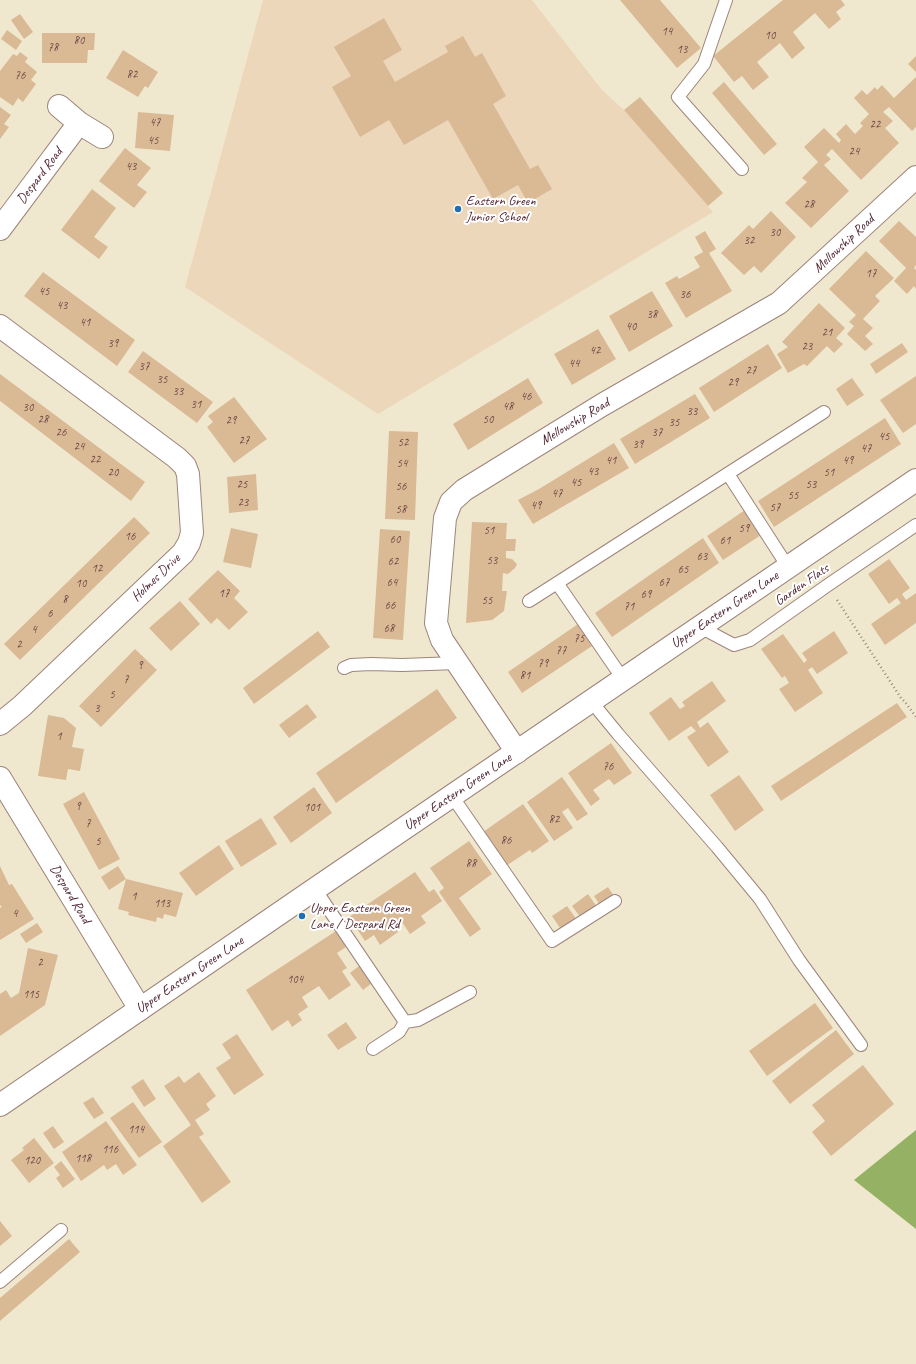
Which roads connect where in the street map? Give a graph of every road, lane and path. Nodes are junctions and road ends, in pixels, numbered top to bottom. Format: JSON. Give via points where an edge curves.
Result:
{"nodes":[{"id":1,"x":726,"y":0,"type":"edge"},
{"id":2,"x":59,"y":106,"type":"dead end"},
{"id":3,"x":79,"y":123,"type":"junction"},
{"id":4,"x":102,"y":137,"type":"dead end"},
{"id":5,"x":742,"y":169,"type":"dead end"},
{"id":6,"x":916,"y":177,"type":"edge"},
{"id":7,"x":0,"y":230,"type":"edge"},
{"id":8,"x":0,"y":326,"type":"edge"},
{"id":9,"x":824,"y":412,"type":"dead end"},
{"id":10,"x":728,"y":474,"type":"junction"},
{"id":11,"x":916,"y":481,"type":"edge"},
{"id":12,"x":916,"y":525,"type":"edge"},
{"id":13,"x":788,"y":567,"type":"junction"},
{"id":14,"x":557,"y":583,"type":"junction"},
{"id":15,"x":828,"y":585,"type":"junction"},
{"id":16,"x":529,"y":601,"type":"dead end"},
{"id":17,"x":700,"y":627,"type":"junction"},
{"id":18,"x":457,"y":663,"type":"junction"},
{"id":19,"x":344,"y":668,"type":"dead end"},
{"id":20,"x":623,"y":679,"type":"junction"},
{"id":21,"x":591,"y":701,"type":"junction"},
{"id":22,"x":916,"y":717,"type":"edge"},
{"id":23,"x":0,"y":724,"type":"edge"},
{"id":24,"x":517,"y":752,"type":"junction"},
{"id":25,"x":0,"y":778,"type":"edge"},
{"id":26,"x":452,"y":796,"type":"junction"},
{"id":27,"x":315,"y":890,"type":"junction"},
{"id":28,"x":615,"y":901,"type":"dead end"},
{"id":29,"x":470,"y":992,"type":"dead end"},
{"id":30,"x":140,"y":1009,"type":"junction"},
{"id":31,"x":405,"y":1022,"type":"junction"},
{"id":32,"x":861,"y":1045,"type":"dead end"},
{"id":33,"x":373,"y":1049,"type":"dead end"},
{"id":34,"x":0,"y":1105,"type":"edge"},
{"id":35,"x":61,"y":1230,"type":"dead end"},
{"id":36,"x":0,"y":1282,"type":"edge"}],
"edges":[{"from":1,"to":5,"type":"lane","via":[[704,64],[678,97]]},
{"from":2,"to":3,"type":"street"},
{"from":3,"to":4,"type":"street"},
{"from":3,"to":7,"type":"street","name":"Despard Road"},
{"from":6,"to":18,"type":"street","name":"Mellowship Road","via":[[779,303],[602,405],[464,490],[451,502],[445,518],[436,623],[442,640]]},
{"from":8,"to":23,"type":"street","name":"Holmes Drive","via":[[185,466],[188,474],[192,533],[183,553]]},
{"from":9,"to":10,"type":"lane"},
{"from":10,"to":13,"type":"lane"},
{"from":10,"to":14,"type":"lane"},
{"from":11,"to":13,"type":"street","name":"Upper Eastern Green Lane"},
{"from":12,"to":15,"type":"lane","name":"Garden Flats"},
{"from":13,"to":17,"type":"street","name":"Upper Eastern Green Lane"},
{"from":14,"to":16,"type":"lane"},
{"from":14,"to":20,"type":"lane"},
{"from":15,"to":17,"type":"lane","name":"Garden Flats","via":[[750,640],[734,645]]},
{"from":15,"to":22,"type":"path"},
{"from":17,"to":20,"type":"street","name":"Upper Eastern Green Lane"},
{"from":18,"to":19,"type":"lane","via":[[371,664]]},
{"from":18,"to":24,"type":"street","name":"Mellowship Road"},
{"from":20,"to":21,"type":"street","name":"Upper Eastern Green Lane"},
{"from":21,"to":24,"type":"street","name":"Upper Eastern Green Lane"},
{"from":21,"to":32,"type":"lane","via":[[760,899],[799,960]]},
{"from":24,"to":26,"type":"street","name":"Upper Eastern Green Lane"},
{"from":25,"to":30,"type":"street","name":"Despard Road"},
{"from":26,"to":27,"type":"street","name":"Upper Eastern Green Lane"},
{"from":26,"to":28,"type":"lane","via":[[552,942]]},
{"from":27,"to":30,"type":"street","name":"Upper Eastern Green Lane"},
{"from":27,"to":31,"type":"lane"},
{"from":29,"to":31,"type":"lane","via":[[418,1020]]},
{"from":30,"to":34,"type":"street","name":"Upper Eastern Green Lane"},
{"from":31,"to":33,"type":"lane","via":[[400,1032]]},
{"from":35,"to":36,"type":"lane"}]}
